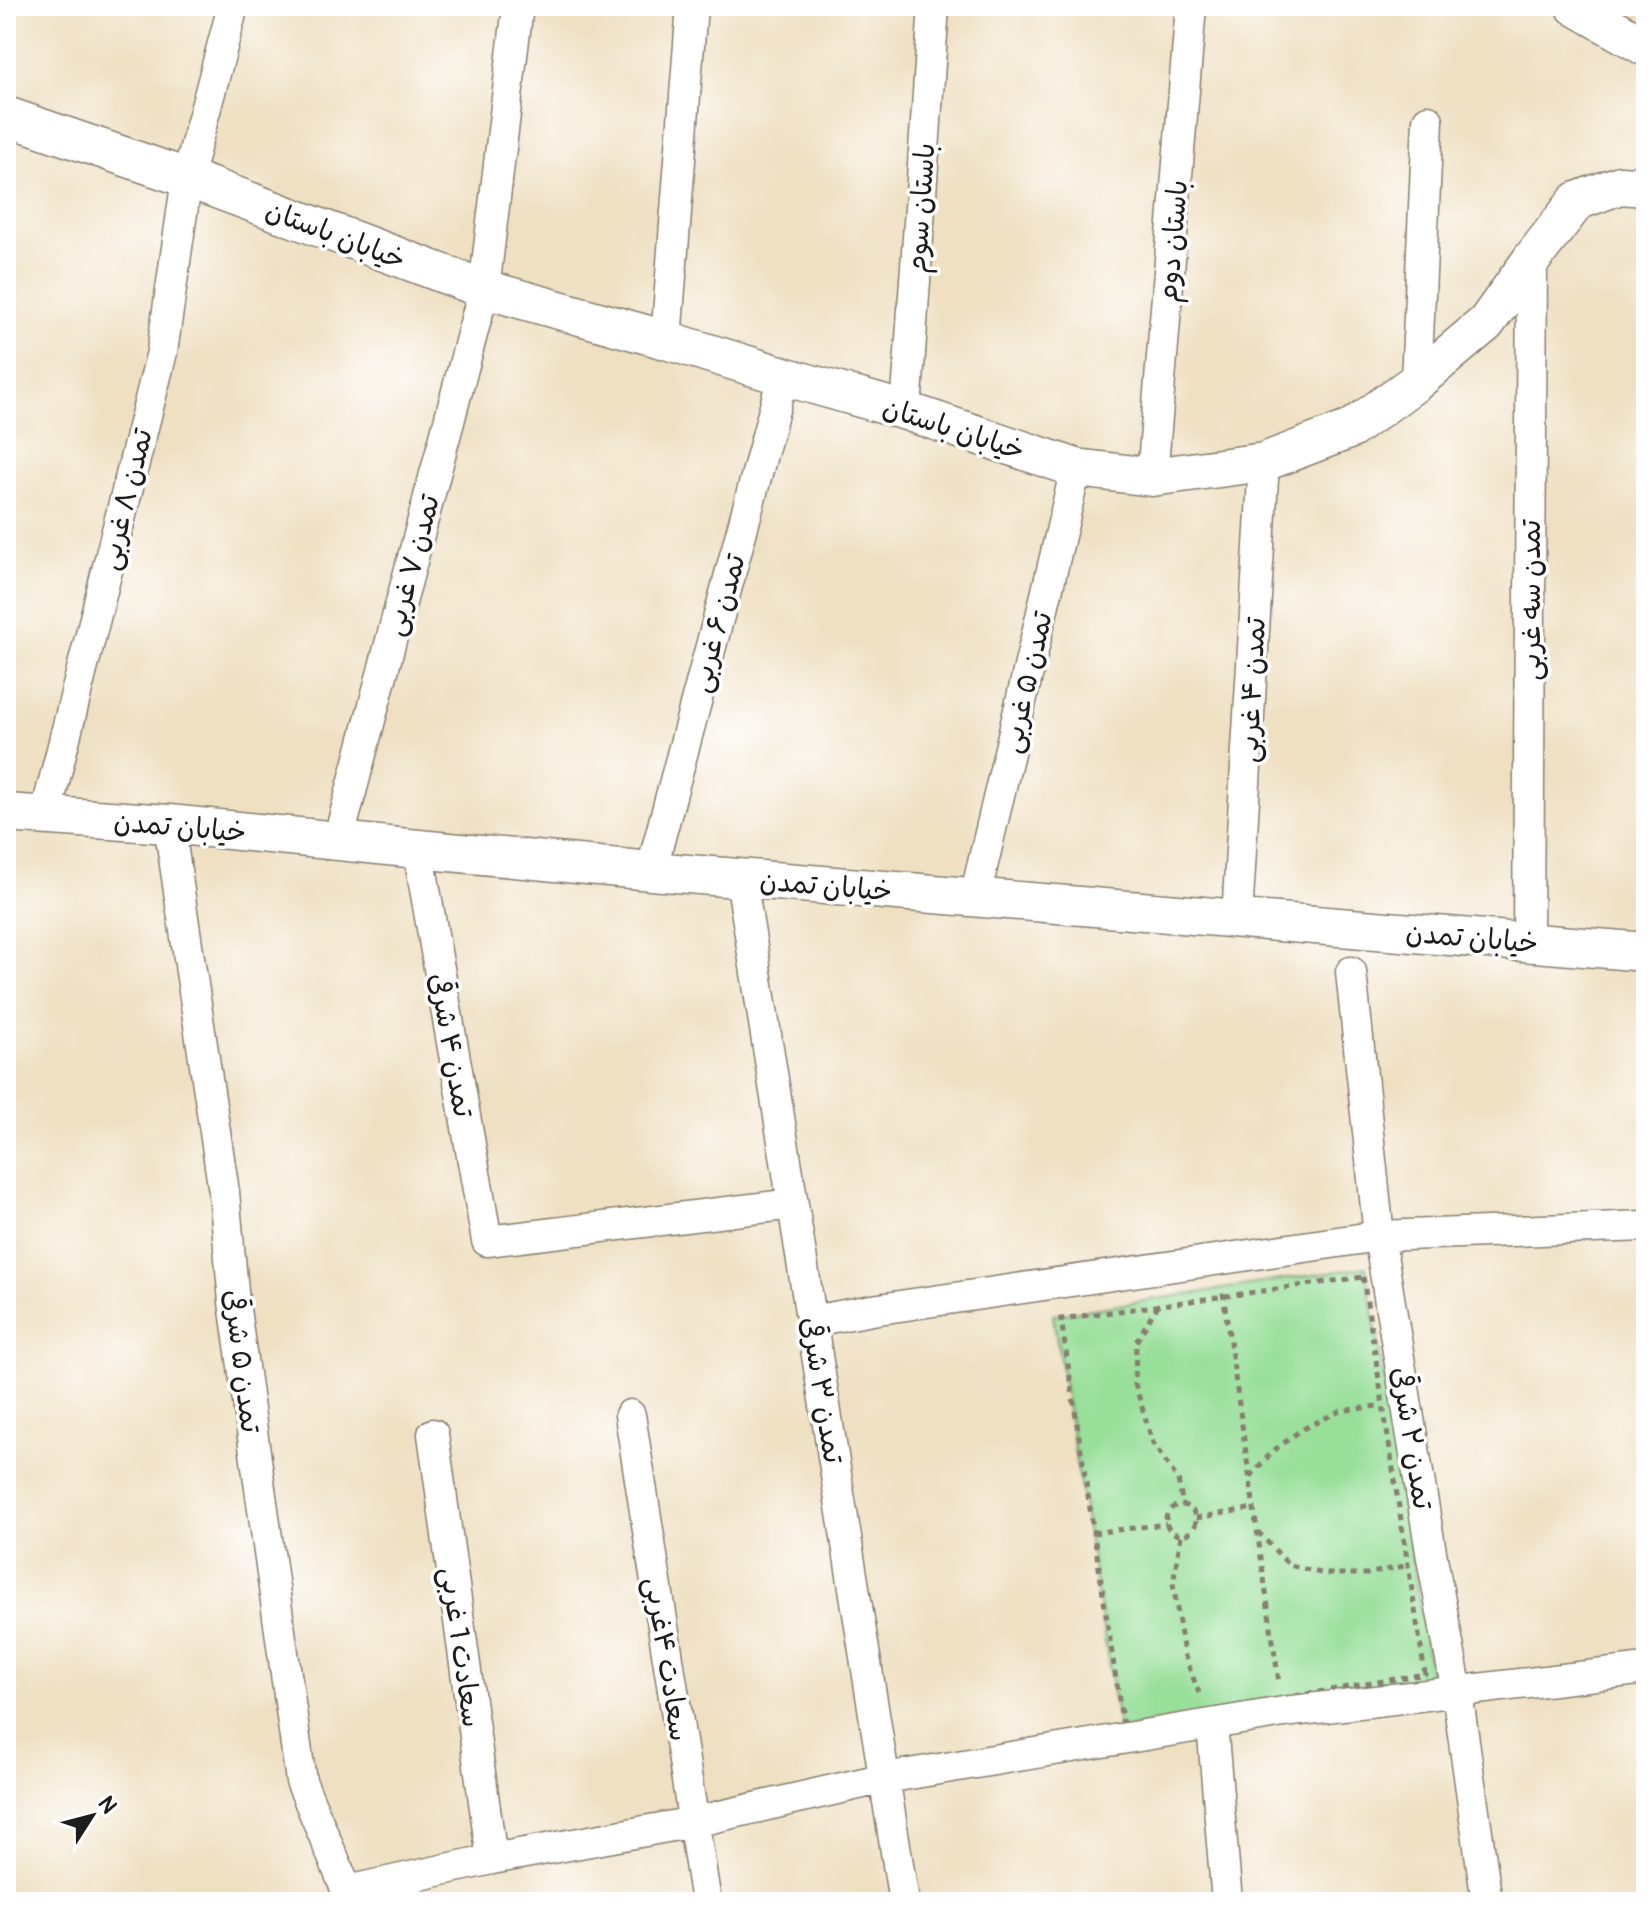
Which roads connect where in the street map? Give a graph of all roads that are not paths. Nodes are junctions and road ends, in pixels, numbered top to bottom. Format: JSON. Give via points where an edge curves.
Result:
{"nodes":[{"id":1,"x":233,"y":6,"type":"edge"},
{"id":2,"x":518,"y":6,"type":"edge"},
{"id":3,"x":692,"y":6,"type":"edge"},
{"id":4,"x":934,"y":6,"type":"edge"},
{"id":5,"x":1191,"y":6,"type":"edge"},
{"id":6,"x":1575,"y":6,"type":"edge"},
{"id":7,"x":1646,"y":47,"type":"edge"},
{"id":8,"x":6,"y":116,"type":"edge"},
{"id":9,"x":1428,"y":120,"type":"dead end"},
{"id":10,"x":187,"y":178,"type":"junction"},
{"id":11,"x":1646,"y":187,"type":"edge"},
{"id":12,"x":1532,"y":259,"type":"junction"},
{"id":13,"x":484,"y":289,"type":"junction"},
{"id":14,"x":666,"y":340,"type":"junction"},
{"id":15,"x":783,"y":376,"type":"junction"},
{"id":16,"x":1416,"y":382,"type":"junction"},
{"id":17,"x":906,"y":411,"type":"junction"},
{"id":18,"x":1264,"y":462,"type":"junction"},
{"id":19,"x":1076,"y":468,"type":"junction"},
{"id":20,"x":1152,"y":477,"type":"junction"},
{"id":21,"x":6,"y":813,"type":"edge"},
{"id":22,"x":45,"y":817,"type":"junction"},
{"id":23,"x":169,"y":824,"type":"junction"},
{"id":24,"x":338,"y":841,"type":"junction"},
{"id":25,"x":418,"y":849,"type":"junction"},
{"id":26,"x":651,"y":871,"type":"junction"},
{"id":27,"x":741,"y":878,"type":"junction"},
{"id":28,"x":975,"y":897,"type":"junction"},
{"id":29,"x":1237,"y":918,"type":"junction"},
{"id":30,"x":1528,"y":942,"type":"junction"},
{"id":31,"x":1646,"y":952,"type":"edge"},
{"id":32,"x":1351,"y":972,"type":"dead end"},
{"id":33,"x":793,"y":1204,"type":"junction"},
{"id":34,"x":1646,"y":1226,"type":"edge"},
{"id":35,"x":1379,"y":1236,"type":"junction"},
{"id":36,"x":812,"y":1321,"type":"junction"},
{"id":37,"x":630,"y":1415,"type":"dead end"},
{"id":38,"x":433,"y":1434,"type":"dead end"},
{"id":39,"x":1646,"y":1669,"type":"edge"},
{"id":40,"x":1457,"y":1692,"type":"junction"},
{"id":41,"x":1206,"y":1711,"type":"junction"},
{"id":42,"x":885,"y":1778,"type":"junction"},
{"id":43,"x":694,"y":1822,"type":"junction"},
{"id":44,"x":492,"y":1859,"type":"junction"},
{"id":45,"x":348,"y":1896,"type":"edge"},
{"id":46,"x":706,"y":1902,"type":"edge"},
{"id":47,"x":904,"y":1902,"type":"edge"},
{"id":48,"x":1227,"y":1902,"type":"edge"},
{"id":49,"x":1487,"y":1902,"type":"edge"}],
"edges":[{"from":1,"to":10,"type":"street","name":"تمدن ۸ غربی"},
{"from":2,"to":13,"type":"street","name":"تمدن ۷ غربی"},
{"from":3,"to":14,"type":"street"},
{"from":4,"to":17,"type":"street","name":"باستان سوم"},
{"from":5,"to":20,"type":"street","name":"باستان دوم"},
{"from":6,"to":7,"type":"street"},
{"from":8,"to":10,"type":"street","name":"خیابان باستان"},
{"from":9,"to":16,"type":"street"},
{"from":10,"to":13,"type":"street","name":"خیابان باستان"},
{"from":10,"to":22,"type":"street","name":"تمدن ۸ غربی","via":[[162,352]]},
{"from":11,"to":12,"type":"street","name":"خیابان باستان","via":[[1620,185],[1577,201]]},
{"from":12,"to":16,"type":"street","name":"خیابان باستان","via":[[1486,323]]},
{"from":12,"to":30,"type":"street","name":"تمدن سه غربی"},
{"from":13,"to":14,"type":"street","name":"خیابان باستان"},
{"from":13,"to":24,"type":"street","name":"تمدن ۷ غربی"},
{"from":14,"to":15,"type":"street","name":"خیابان باستان"},
{"from":15,"to":17,"type":"street","name":"خیابان باستان"},
{"from":15,"to":26,"type":"street","name":"تمدن ۶ غربی"},
{"from":16,"to":18,"type":"street","name":"خیابان باستان","via":[[1351,429]]},
{"from":17,"to":19,"type":"street","name":"خیابان باستان"},
{"from":18,"to":20,"type":"street","name":"خیابان باستان"},
{"from":18,"to":29,"type":"street","name":"تمدن ۴ غربی"},
{"from":19,"to":20,"type":"street","name":"خیابان باستان"},
{"from":19,"to":28,"type":"street","name":"تمدن ۵ غربی"},
{"from":21,"to":22,"type":"street","name":"خیابان تمدن"},
{"from":22,"to":23,"type":"street","name":"خیابان تمدن"},
{"from":23,"to":24,"type":"street","name":"خیابان تمدن"},
{"from":23,"to":45,"type":"street","name":"تمدن ۵ شرقی","via":[[224,1192],[234,1302],[301,1781]]},
{"from":24,"to":25,"type":"street","name":"خیابان تمدن"},
{"from":25,"to":26,"type":"street","name":"خیابان تمدن"},
{"from":25,"to":33,"type":"street","name":"تمدن ۴ شرقی","via":[[487,1241]]},
{"from":26,"to":27,"type":"street","name":"خیابان تمدن"},
{"from":27,"to":28,"type":"street","name":"خیابان تمدن"},
{"from":27,"to":33,"type":"street","name":"تمدن ۳ شرقی"},
{"from":28,"to":29,"type":"street","name":"خیابان تمدن"},
{"from":29,"to":30,"type":"street","name":"خیابان تمدن"},
{"from":30,"to":31,"type":"street","name":"خیابان تمدن"},
{"from":32,"to":35,"type":"street","name":"تمدن ۲ شرقی"},
{"from":33,"to":36,"type":"street","name":"تمدن ۳ شرقی"},
{"from":34,"to":35,"type":"street"},
{"from":35,"to":36,"type":"street"},
{"from":35,"to":40,"type":"street","name":"تمدن ۲ شرقی","via":[[1395,1404],[1420,1562]]},
{"from":36,"to":42,"type":"street","name":"تمدن ۳ شرقی"},
{"from":37,"to":43,"type":"street","name":"سعادت ۴غربی"},
{"from":38,"to":44,"type":"street","name":"سعادت 1 غربی"},
{"from":39,"to":40,"type":"street"},
{"from":40,"to":41,"type":"street","via":[[1281,1698]]},
{"from":40,"to":49,"type":"street","name":"تمدن ۲ شرقی"},
{"from":41,"to":42,"type":"street"},
{"from":41,"to":48,"type":"street"},
{"from":42,"to":43,"type":"street"},
{"from":42,"to":47,"type":"street","name":"تمدن ۳ شرقی"},
{"from":43,"to":44,"type":"street"},
{"from":43,"to":46,"type":"street","name":"سعادت ۴غربی"},
{"from":44,"to":45,"type":"street"}]}
